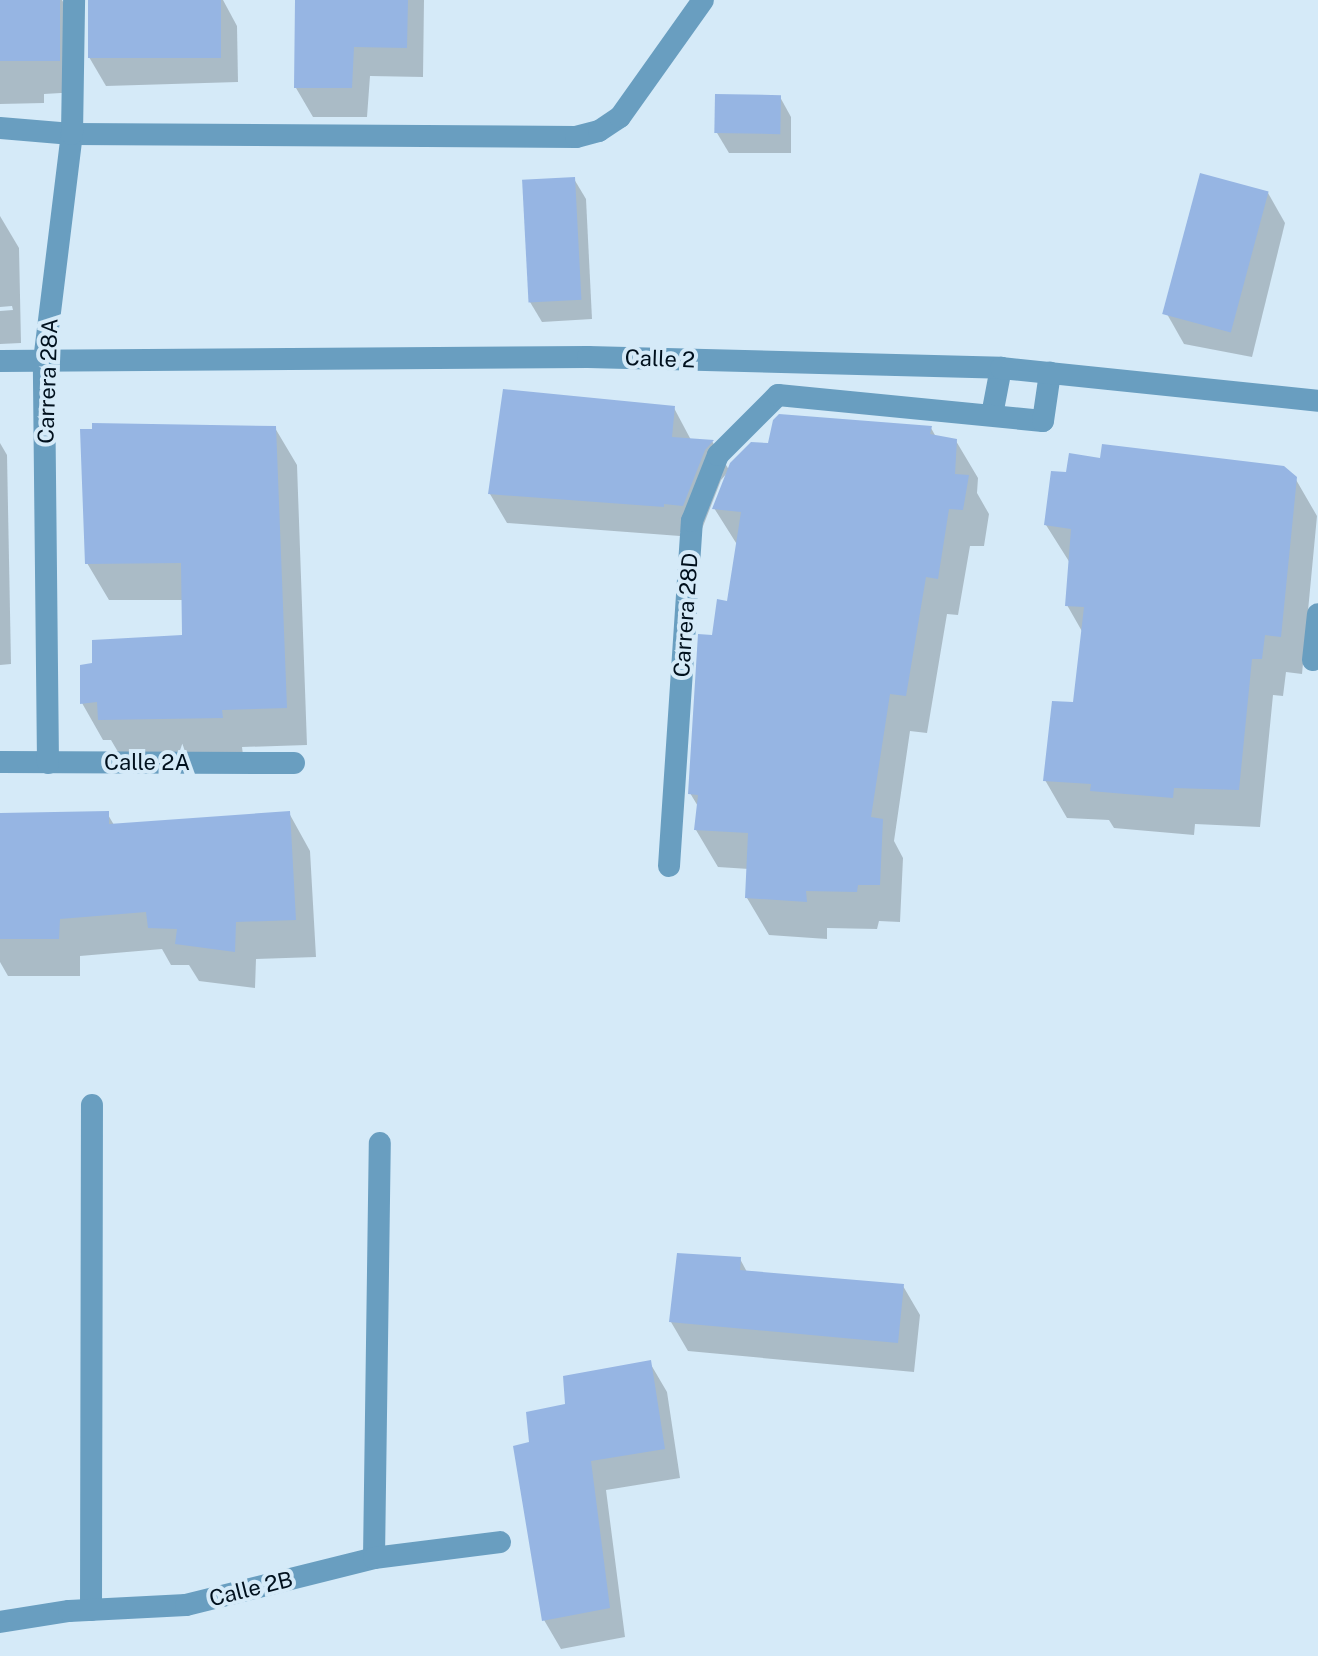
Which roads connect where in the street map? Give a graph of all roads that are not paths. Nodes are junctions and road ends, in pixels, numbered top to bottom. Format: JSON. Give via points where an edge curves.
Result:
{"nodes":[{"id":1,"x":74,"y":0,"type":"edge"},
{"id":2,"x":703,"y":0,"type":"edge"},
{"id":3,"x":0,"y":128,"type":"edge"},
{"id":4,"x":72,"y":134,"type":"junction"},
{"id":5,"x":0,"y":361,"type":"edge"},
{"id":6,"x":44,"y":361,"type":"junction"},
{"id":7,"x":1001,"y":368,"type":"junction"},
{"id":8,"x":1050,"y":373,"type":"junction"},
{"id":9,"x":1318,"y":401,"type":"edge"},
{"id":10,"x":992,"y":415,"type":"junction"},
{"id":11,"x":1318,"y":614,"type":"edge"},
{"id":12,"x":1313,"y":660,"type":"dead end"},
{"id":13,"x":0,"y":762,"type":"edge"},
{"id":14,"x":48,"y":763,"type":"junction"},
{"id":15,"x":294,"y":763,"type":"dead end"},
{"id":16,"x":669,"y":866,"type":"dead end"},
{"id":17,"x":92,"y":1105,"type":"dead end"},
{"id":18,"x":380,"y":1143,"type":"dead end"},
{"id":19,"x":500,"y":1542,"type":"dead end"},
{"id":20,"x":374,"y":1558,"type":"junction"},
{"id":21,"x":91,"y":1610,"type":"junction"},
{"id":22,"x":0,"y":1622,"type":"edge"}],
"edges":[{"from":1,"to":4,"type":"street","name":"Carrera 28A"},
{"from":2,"to":4,"type":"street","via":[[620,117],[599,131],[576,137]]},
{"from":3,"to":4,"type":"street"},
{"from":4,"to":6,"type":"street","name":"Carrera 28A"},
{"from":5,"to":6,"type":"street","name":"Calle 2"},
{"from":6,"to":7,"type":"street","name":"Calle 2","via":[[588,357]]},
{"from":6,"to":14,"type":"street","name":"Carrera 28A"},
{"from":7,"to":8,"type":"street","name":"Calle 2"},
{"from":7,"to":10,"type":"street"},
{"from":8,"to":9,"type":"street","name":"Calle 2"},
{"from":8,"to":10,"type":"street","via":[[1043,421]]},
{"from":10,"to":16,"type":"street","name":"Carrera 28D","via":[[778,395],[718,455],[692,521]]},
{"from":11,"to":12,"type":"street"},
{"from":13,"to":14,"type":"street","name":"Calle 2A"},
{"from":14,"to":15,"type":"street","name":"Calle 2A"},
{"from":17,"to":21,"type":"street"},
{"from":18,"to":20,"type":"street"},
{"from":19,"to":20,"type":"street","name":"Calle 2B"},
{"from":20,"to":21,"type":"street","name":"Calle 2B","via":[[186,1605]]},
{"from":21,"to":22,"type":"street","name":"Calle 2B"}]}
